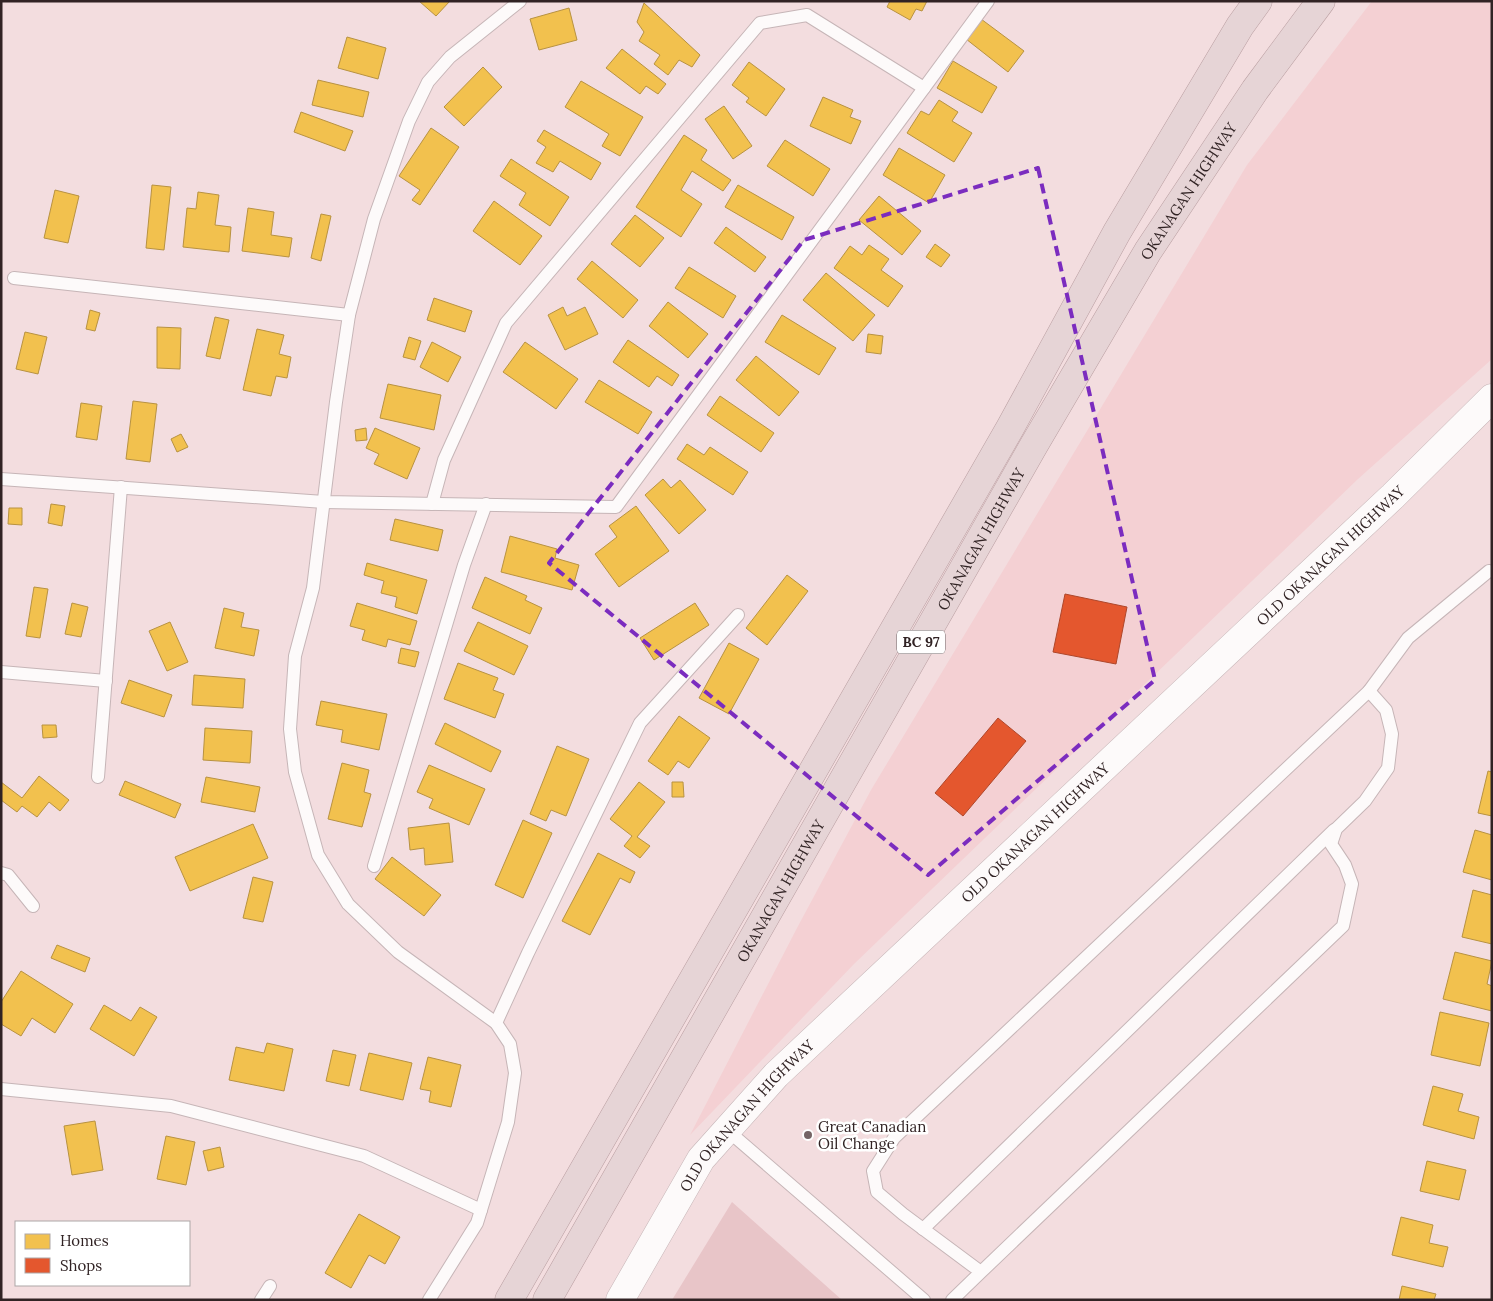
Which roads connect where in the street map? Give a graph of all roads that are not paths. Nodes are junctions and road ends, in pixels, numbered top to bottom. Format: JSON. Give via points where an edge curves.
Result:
{"nodes":[{"id":1,"x":520,"y":1,"type":"edge"},
{"id":2,"x":988,"y":1,"type":"edge"},
{"id":3,"x":1258,"y":1,"type":"edge"},
{"id":4,"x":1321,"y":1,"type":"edge"},
{"id":5,"x":924,"y":88,"type":"junction"},
{"id":6,"x":14,"y":278,"type":"dead end"},
{"id":7,"x":349,"y":315,"type":"junction"},
{"id":8,"x":1492,"y":398,"type":"edge"},
{"id":9,"x":1,"y":480,"type":"edge"},
{"id":10,"x":121,"y":487,"type":"junction"},
{"id":11,"x":324,"y":502,"type":"junction"},
{"id":12,"x":432,"y":504,"type":"junction"},
{"id":13,"x":486,"y":504,"type":"junction"},
{"id":14,"x":1489,"y":571,"type":"dead end"},
{"id":15,"x":738,"y":615,"type":"dead end"},
{"id":16,"x":1,"y":672,"type":"edge"},
{"id":17,"x":106,"y":681,"type":"junction"},
{"id":18,"x":1369,"y":691,"type":"junction"},
{"id":19,"x":98,"y":777,"type":"dead end"},
{"id":20,"x":1336,"y":829,"type":"junction"},
{"id":21,"x":374,"y":866,"type":"dead end"},
{"id":22,"x":1,"y":873,"type":"edge"},
{"id":23,"x":33,"y":906,"type":"dead end"},
{"id":24,"x":496,"y":1023,"type":"junction"},
{"id":25,"x":1,"y":1089,"type":"edge"},
{"id":26,"x":726,"y":1130,"type":"junction"},
{"id":27,"x":481,"y":1210,"type":"junction"},
{"id":28,"x":923,"y":1229,"type":"junction"},
{"id":29,"x":981,"y":1272,"type":"junction"},
{"id":30,"x":270,"y":1286,"type":"dead end"},
{"id":31,"x":262,"y":1300,"type":"edge"},
{"id":32,"x":429,"y":1300,"type":"edge"},
{"id":33,"x":509,"y":1300,"type":"edge"},
{"id":34,"x":547,"y":1300,"type":"edge"},
{"id":35,"x":620,"y":1300,"type":"edge"},
{"id":36,"x":924,"y":1300,"type":"edge"},
{"id":37,"x":952,"y":1300,"type":"edge"}],
"edges":[{"from":1,"to":7,"type":"lane","via":[[450,58],[428,82],[409,121],[374,219]]},
{"from":2,"to":5,"type":"lane"},
{"from":3,"to":33,"type":"highway","name":"OKANAGAN HIGHWAY","number":"BC 97","via":[[1117,232],[1005,437]]},
{"from":4,"to":34,"type":"highway","name":"OKANAGAN HIGHWAY","number":"BC 97","via":[[1255,90],[1148,251]]},
{"from":5,"to":12,"type":"lane","via":[[807,15],[760,23],[506,323],[444,460]]},
{"from":5,"to":13,"type":"lane","via":[[616,507]]},
{"from":6,"to":7,"type":"lane"},
{"from":7,"to":11,"type":"lane"},
{"from":8,"to":26,"type":"street","name":"OLD OKANAGAN HIGHWAY","via":[[1379,509],[776,1075]]},
{"from":9,"to":10,"type":"lane"},
{"from":10,"to":11,"type":"lane"},
{"from":10,"to":17,"type":"lane"},
{"from":11,"to":12,"type":"lane"},
{"from":11,"to":24,"type":"lane","via":[[313,588],[295,656],[290,729],[295,772],[318,855],[348,904],[398,952]]},
{"from":12,"to":13,"type":"lane"},
{"from":13,"to":21,"type":"lane","via":[[464,565]]},
{"from":14,"to":18,"type":"lane","via":[[1408,638]]},
{"from":15,"to":24,"type":"lane","via":[[640,723]]},
{"from":16,"to":17,"type":"lane"},
{"from":17,"to":19,"type":"lane"},
{"from":18,"to":20,"type":"lane","via":[[1386,710],[1392,734],[1388,768],[1365,801]]},
{"from":18,"to":28,"type":"lane","via":[[894,1138],[873,1171],[877,1192]]},
{"from":20,"to":28,"type":"lane"},
{"from":20,"to":29,"type":"lane","via":[[1331,844],[1345,865],[1352,884],[1342,926]]},
{"from":22,"to":23,"type":"lane","via":[[8,875]]},
{"from":24,"to":27,"type":"lane","via":[[510,1044],[515,1073],[508,1122]]},
{"from":25,"to":27,"type":"lane","via":[[171,1106],[364,1156]]},
{"from":26,"to":35,"type":"street","name":"OLD OKANAGAN HIGHWAY","via":[[701,1158]]},
{"from":26,"to":36,"type":"lane"},
{"from":27,"to":32,"type":"lane","via":[[477,1223]]},
{"from":28,"to":29,"type":"lane"},
{"from":29,"to":37,"type":"lane"},
{"from":30,"to":31,"type":"lane"}]}
